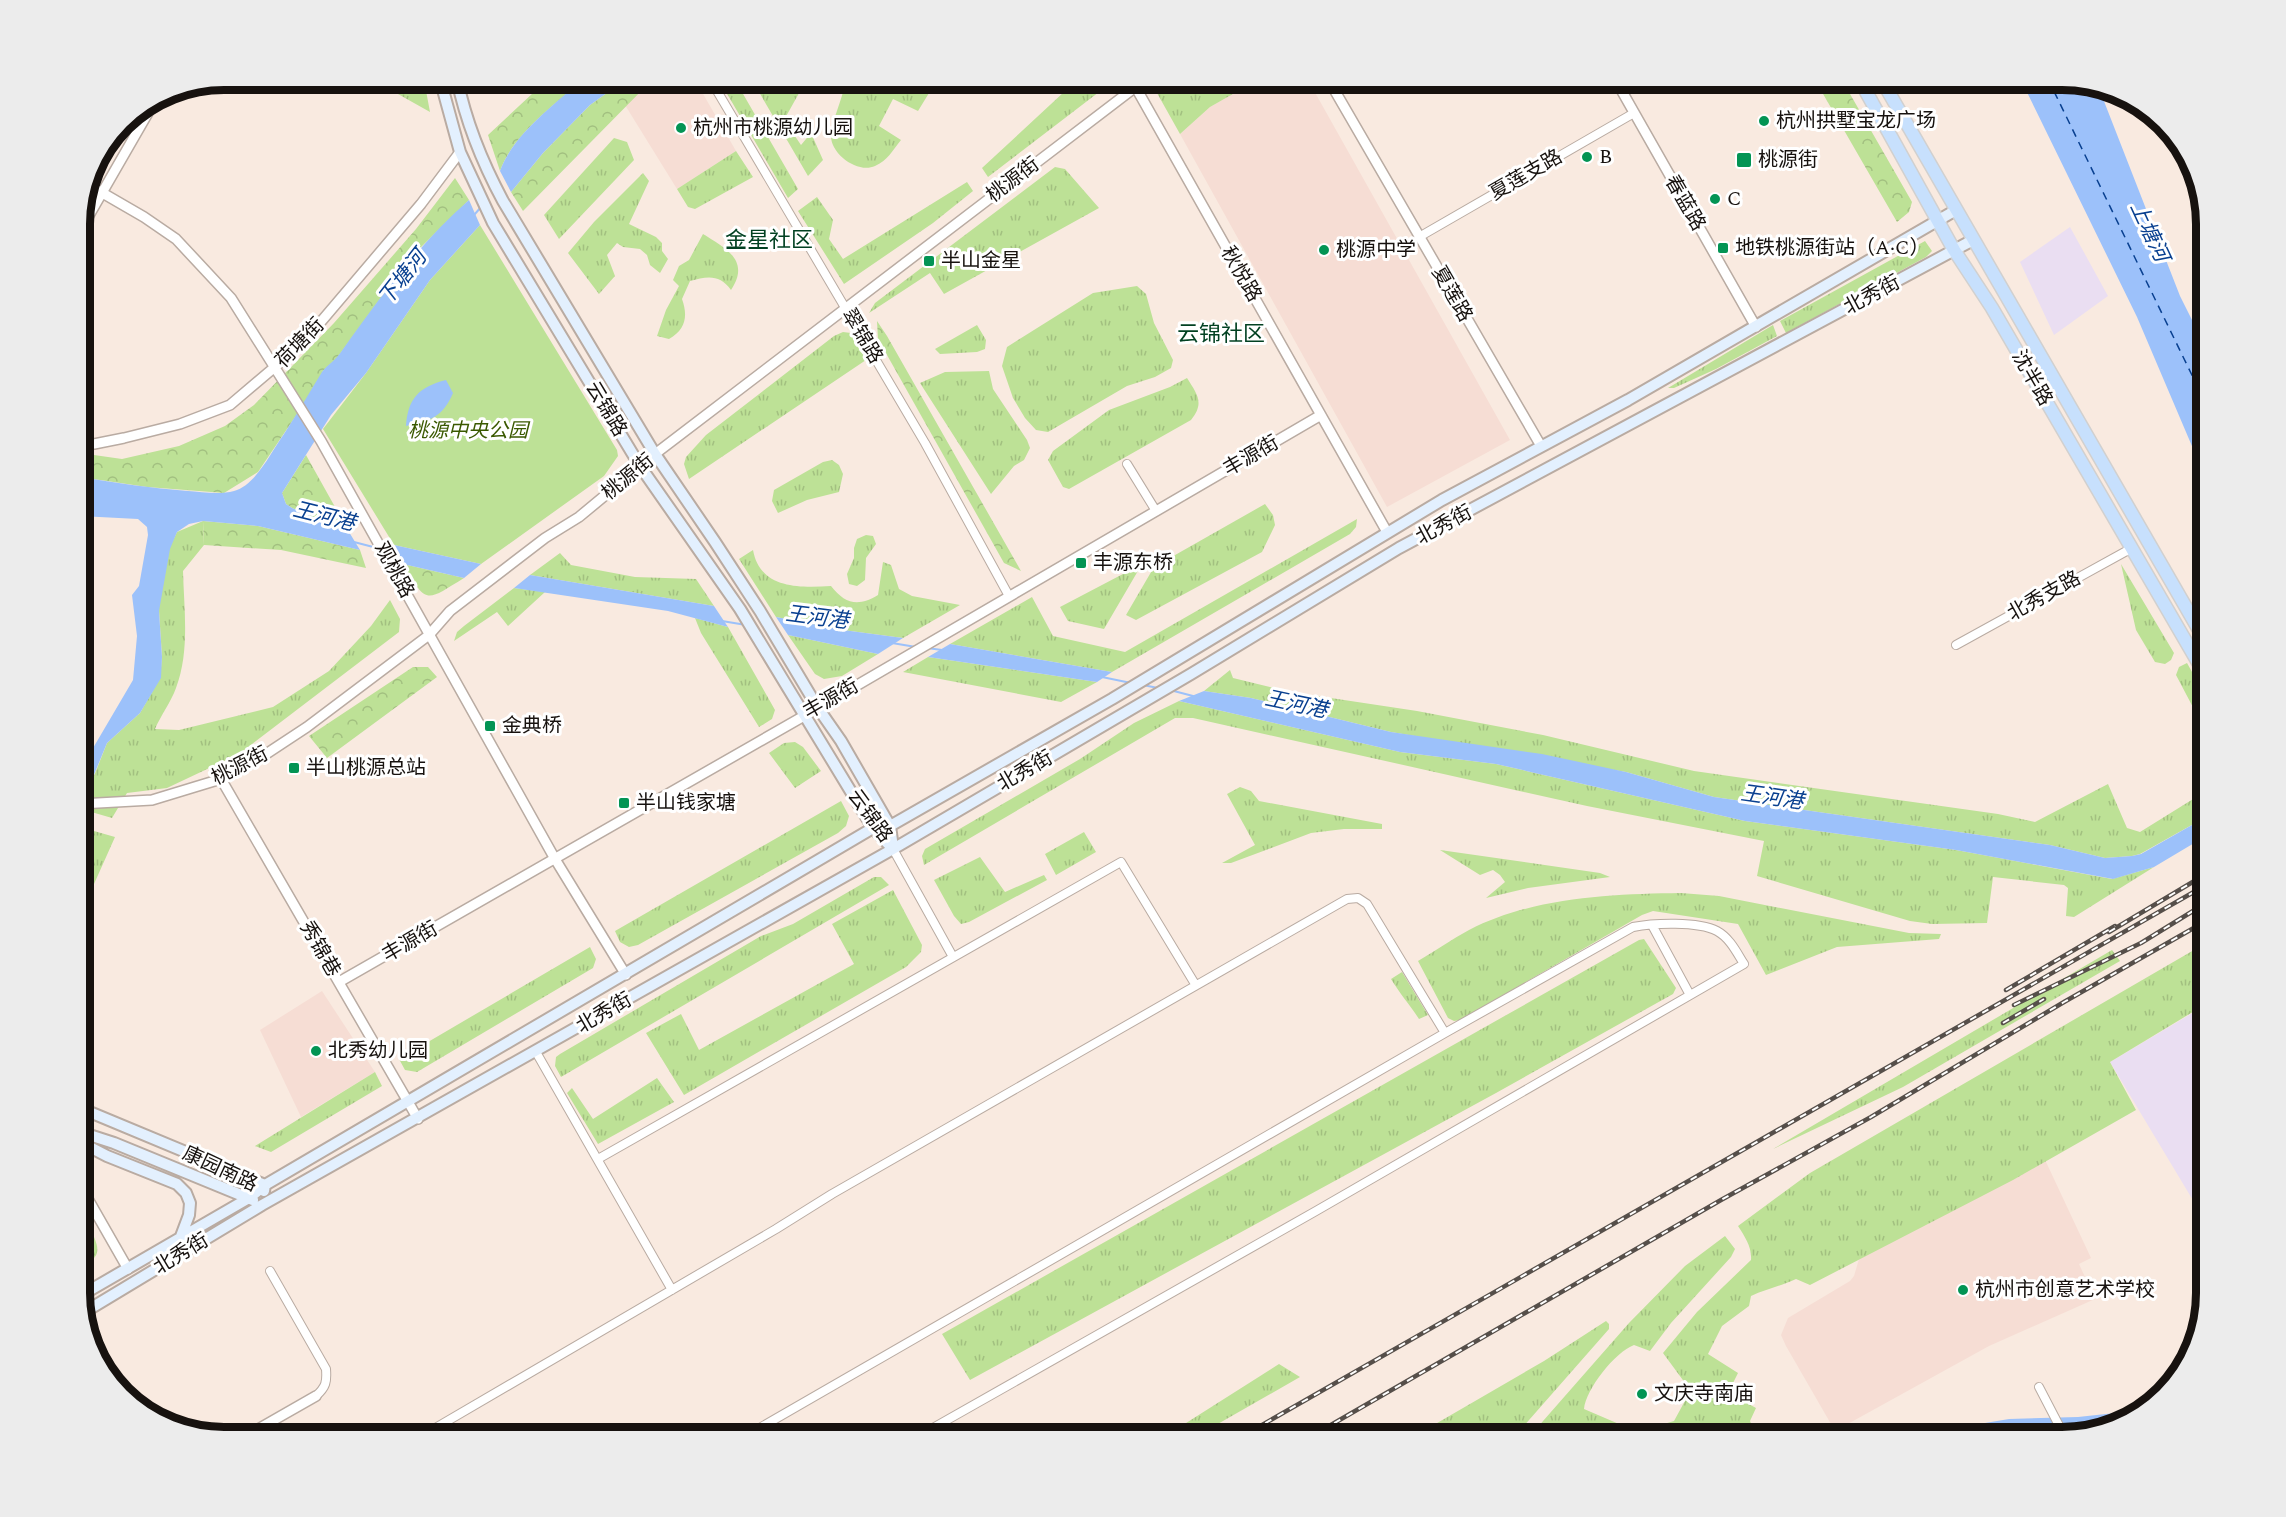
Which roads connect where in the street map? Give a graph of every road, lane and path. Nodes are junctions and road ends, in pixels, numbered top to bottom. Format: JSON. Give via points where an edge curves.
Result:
{"nodes":[{"id":1,"x":443,"y":90,"type":"edge"},
{"id":2,"x":460,"y":90,"type":"edge"},
{"id":3,"x":716,"y":90,"type":"edge"},
{"id":4,"x":1124,"y":90,"type":"edge"},
{"id":5,"x":1137,"y":90,"type":"edge"},
{"id":6,"x":1334,"y":90,"type":"edge"},
{"id":7,"x":1621,"y":90,"type":"edge"},
{"id":8,"x":1865,"y":90,"type":"edge"},
{"id":9,"x":1887,"y":90,"type":"edge"},
{"id":10,"x":1634,"y":113,"type":"junction"},
{"id":11,"x":147,"y":114,"type":"edge"},
{"id":12,"x":460,"y":152,"type":"junction"},
{"id":13,"x":95,"y":188,"type":"edge"},
{"id":14,"x":103,"y":192,"type":"junction"},
{"id":15,"x":1956,"y":210,"type":"junction"},
{"id":16,"x":90,"y":214,"type":"edge"},
{"id":17,"x":1939,"y":220,"type":"junction"},
{"id":18,"x":1419,"y":237,"type":"junction"},
{"id":19,"x":1973,"y":240,"type":"junction"},
{"id":20,"x":1954,"y":250,"type":"junction"},
{"id":21,"x":846,"y":308,"type":"junction"},
{"id":22,"x":1756,"y":327,"type":"junction"},
{"id":23,"x":276,"y":368,"type":"junction"},
{"id":24,"x":1321,"y":415,"type":"junction"},
{"id":25,"x":90,"y":444,"type":"edge"},
{"id":26,"x":1541,"y":446,"type":"junction"},
{"id":27,"x":655,"y":454,"type":"junction"},
{"id":28,"x":1128,"y":464,"type":"dead end"},
{"id":29,"x":640,"y":466,"type":"junction"},
{"id":30,"x":1156,"y":511,"type":"junction"},
{"id":31,"x":1387,"y":532,"type":"junction"},
{"id":32,"x":2132,"y":548,"type":"junction"},
{"id":33,"x":1009,"y":596,"type":"junction"},
{"id":34,"x":2196,"y":625,"type":"edge"},
{"id":35,"x":429,"y":635,"type":"junction"},
{"id":36,"x":1956,"y":645,"type":"dead end"},
{"id":37,"x":2196,"y":659,"type":"edge"},
{"id":38,"x":818,"y":708,"type":"junction"},
{"id":39,"x":803,"y":715,"type":"junction"},
{"id":40,"x":221,"y":779,"type":"junction"},
{"id":41,"x":90,"y":804,"type":"edge"},
{"id":42,"x":890,"y":826,"type":"junction"},
{"id":43,"x":873,"y":828,"type":"junction"},
{"id":44,"x":893,"y":849,"type":"junction"},
{"id":45,"x":555,"y":859,"type":"junction"},
{"id":46,"x":1652,"y":925,"type":"junction"},
{"id":47,"x":953,"y":957,"type":"junction"},
{"id":48,"x":626,"y":975,"type":"junction"},
{"id":49,"x":339,"y":982,"type":"junction"},
{"id":50,"x":1195,"y":984,"type":"junction"},
{"id":51,"x":1690,"y":995,"type":"junction"},
{"id":52,"x":1445,"y":1033,"type":"junction"},
{"id":53,"x":536,"y":1052,"type":"junction"},
{"id":54,"x":408,"y":1101,"type":"junction"},
{"id":55,"x":90,"y":1112,"type":"edge"},
{"id":56,"x":418,"y":1119,"type":"junction"},
{"id":57,"x":90,"y":1135,"type":"edge"},
{"id":58,"x":90,"y":1147,"type":"edge"},
{"id":59,"x":598,"y":1159,"type":"junction"},
{"id":60,"x":265,"y":1185,"type":"junction"},
{"id":61,"x":249,"y":1198,"type":"junction"},
{"id":62,"x":90,"y":1202,"type":"edge"},
{"id":63,"x":262,"y":1205,"type":"junction"},
{"id":64,"x":180,"y":1239,"type":"junction"},
{"id":65,"x":128,"y":1269,"type":"junction"},
{"id":66,"x":270,"y":1271,"type":"dead end"},
{"id":67,"x":90,"y":1290,"type":"edge"},
{"id":68,"x":672,"y":1290,"type":"junction"},
{"id":69,"x":91,"y":1308,"type":"edge"},
{"id":70,"x":2039,"y":1387,"type":"dead end"},
{"id":71,"x":316,"y":1396,"type":"joint"},
{"id":72,"x":262,"y":1427,"type":"edge"},
{"id":73,"x":437,"y":1427,"type":"edge"},
{"id":74,"x":761,"y":1427,"type":"edge"},
{"id":75,"x":935,"y":1427,"type":"edge"},
{"id":76,"x":2060,"y":1427,"type":"edge"}],
"edges":[{"from":1,"to":12,"type":"main road","name":"云锦路"},
{"from":2,"to":27,"type":"main road","name":"云锦路","via":[[487,171],[503,201]]},
{"from":3,"to":21,"type":"street","name":"翠锦路"},
{"from":4,"to":21,"type":"street","name":"桃源街"},
{"from":5,"to":24,"type":"street","name":"秋悦路"},
{"from":6,"to":18,"type":"street","name":"夏莲路"},
{"from":7,"to":10,"type":"street","name":"春蓝路"},
{"from":8,"to":17,"type":"main road","name":"沈半路"},
{"from":9,"to":15,"type":"main road","name":"沈半路"},
{"from":10,"to":18,"type":"street","name":"夏莲支路"},
{"from":10,"to":22,"type":"street","name":"春蓝路"},
{"from":11,"to":14,"type":"street"},
{"from":12,"to":23,"type":"street","name":"荷塘街","via":[[375,259],[302,344]]},
{"from":12,"to":29,"type":"main road","name":"云锦路","via":[[490,215]]},
{"from":13,"to":14,"type":"street","name":"观桃路"},
{"from":14,"to":16,"type":"street"},
{"from":14,"to":23,"type":"street","name":"观桃路","via":[[176,239],[231,298]]},
{"from":15,"to":17,"type":"main road","name":"北秀街"},
{"from":15,"to":19,"type":"main road","name":"沈半路"},
{"from":17,"to":20,"type":"main road","name":"沈半路"},
{"from":17,"to":22,"type":"main road","name":"北秀街"},
{"from":18,"to":26,"type":"street","name":"夏莲路"},
{"from":19,"to":20,"type":"main road","name":"北秀街"},
{"from":19,"to":34,"type":"main road","name":"沈半路"},
{"from":20,"to":32,"type":"main road","name":"沈半路"},
{"from":20,"to":44,"type":"main road","name":"北秀街","via":[[1399,548]]},
{"from":21,"to":27,"type":"street","name":"桃源街"},
{"from":21,"to":33,"type":"street","name":"翠锦路"},
{"from":22,"to":26,"type":"main road","name":"北秀街"},
{"from":23,"to":25,"type":"street","name":"荷塘街","via":[[230,405],[180,424]]},
{"from":23,"to":35,"type":"street","name":"观桃路"},
{"from":24,"to":30,"type":"street","name":"丰源街"},
{"from":24,"to":31,"type":"street","name":"秋悦路"},
{"from":26,"to":31,"type":"main road","name":"北秀街"},
{"from":27,"to":29,"type":"street","name":"桃源街"},
{"from":27,"to":38,"type":"main road","name":"云锦路","via":[[760,611]]},
{"from":28,"to":30,"type":"street"},
{"from":29,"to":35,"type":"street","name":"桃源街","via":[[579,517],[545,538],[450,611]]},
{"from":29,"to":39,"type":"main road","name":"云锦路","via":[[740,609]]},
{"from":30,"to":33,"type":"street","name":"丰源街"},
{"from":31,"to":42,"type":"main road","name":"北秀街","via":[[1113,699]]},
{"from":32,"to":36,"type":"street","name":"北秀支路"},
{"from":32,"to":37,"type":"main road","name":"沈半路"},
{"from":33,"to":38,"type":"street","name":"丰源街"},
{"from":35,"to":40,"type":"street","name":"桃源街","via":[[292,737]]},
{"from":35,"to":45,"type":"street","name":"观桃路"},
{"from":38,"to":39,"type":"street","name":"丰源街"},
{"from":38,"to":42,"type":"main road","name":"云锦路"},
{"from":39,"to":43,"type":"main road","name":"云锦路"},
{"from":39,"to":45,"type":"street","name":"丰源街"},
{"from":40,"to":41,"type":"street","name":"桃源街","via":[[152,800]]},
{"from":40,"to":49,"type":"street","name":"秀锦巷"},
{"from":42,"to":43,"type":"main road","name":"北秀街"},
{"from":42,"to":44,"type":"main road","name":"云锦路"},
{"from":43,"to":44,"type":"main road","name":"云锦路"},
{"from":43,"to":48,"type":"main road","name":"北秀街"},
{"from":44,"to":47,"type":"street"},
{"from":44,"to":53,"type":"main road","name":"北秀街"},
{"from":45,"to":48,"type":"street","name":"观桃路"},
{"from":45,"to":49,"type":"street","name":"丰源街"},
{"from":46,"to":51,"type":"street"},
{"from":46,"to":51,"type":"street","via":[[1700,926],[1718,931],[1744,964]]},
{"from":46,"to":52,"type":"street","via":[[1633,927]]},
{"from":47,"to":50,"type":"street","via":[[1121,861]]},
{"from":47,"to":59,"type":"street"},
{"from":48,"to":54,"type":"main road","name":"北秀街"},
{"from":49,"to":54,"type":"street","name":"秀锦巷"},
{"from":50,"to":52,"type":"street","via":[[1347,899],[1358,898],[1367,904]]},
{"from":50,"to":68,"type":"street"},
{"from":51,"to":75,"type":"street"},
{"from":52,"to":74,"type":"street"},
{"from":53,"to":56,"type":"main road","name":"北秀街"},
{"from":53,"to":59,"type":"street"},
{"from":54,"to":56,"type":"street","name":"秀锦巷"},
{"from":54,"to":60,"type":"main road","name":"北秀街"},
{"from":55,"to":60,"type":"main road","name":"康园南路"},
{"from":56,"to":63,"type":"main road","name":"北秀街"},
{"from":57,"to":61,"type":"main road","name":"康园南路"},
{"from":58,"to":64,"type":"main road","via":[[182,1188],[190,1203]]},
{"from":59,"to":68,"type":"street"},
{"from":60,"to":61,"type":"main road","name":"北秀街"},
{"from":60,"to":63,"type":"main road","name":"康园南路"},
{"from":61,"to":63,"type":"main road","name":"康园南路"},
{"from":61,"to":64,"type":"main road","name":"北秀街"},
{"from":62,"to":65,"type":"street"},
{"from":63,"to":69,"type":"main road","name":"北秀街"},
{"from":64,"to":65,"type":"main road","name":"北秀街"},
{"from":65,"to":67,"type":"main road","name":"北秀街"},
{"from":66,"to":71,"type":"street","via":[[326,1369],[327,1381]]},
{"from":68,"to":73,"type":"street"},
{"from":70,"to":76,"type":"street"},
{"from":71,"to":72,"type":"street"}]}
